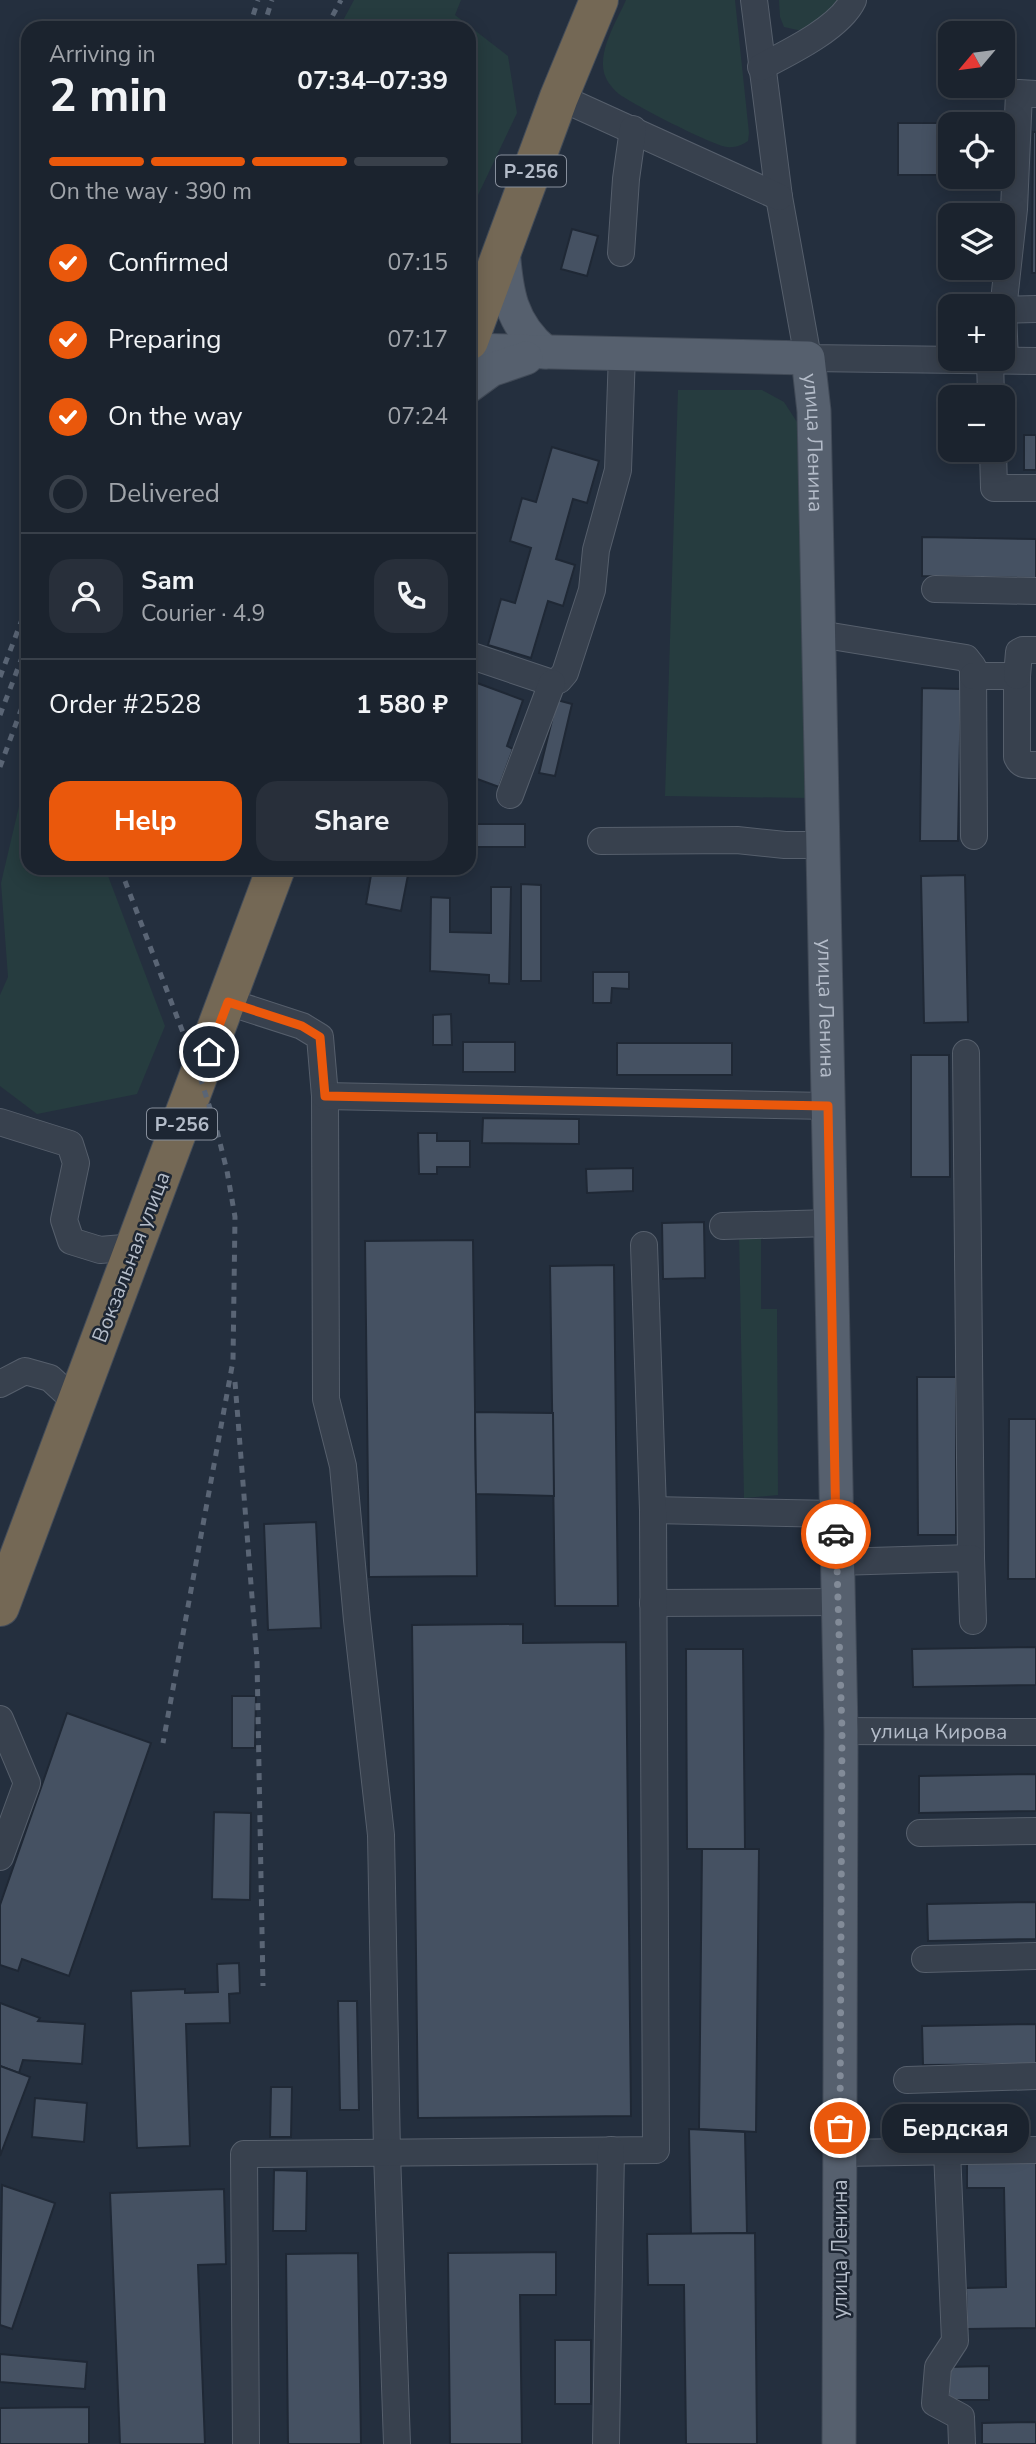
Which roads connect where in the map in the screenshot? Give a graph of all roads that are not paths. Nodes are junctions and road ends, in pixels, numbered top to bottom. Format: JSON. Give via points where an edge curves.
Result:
{"nodes":[{"id":1,"x":598,"y":0,"type":"edge"},
{"id":2,"x":754,"y":0,"type":"edge"},
{"id":3,"x":853,"y":0,"type":"edge"},
{"id":4,"x":761,"y":68,"type":"junction"},
{"id":5,"x":1036,"y":93,"type":"edge"},
{"id":6,"x":559,"y":96,"type":"junction"},
{"id":7,"x":633,"y":129,"type":"junction"},
{"id":8,"x":779,"y":197,"type":"junction"},
{"id":9,"x":503,"y":245,"type":"junction"},
{"id":10,"x":621,"y":253,"type":"dead end"},
{"id":11,"x":1005,"y":294,"type":"edge"},
{"id":12,"x":1036,"y":309,"type":"edge"},
{"id":13,"x":1015,"y":310,"type":"edge"},
{"id":14,"x":476,"y":321,"type":"edge"},
{"id":15,"x":476,"y":350,"type":"edge"},
{"id":16,"x":545,"y":352,"type":"junction"},
{"id":17,"x":622,"y":353,"type":"junction"},
{"id":18,"x":808,"y":358,"type":"junction"},
{"id":19,"x":938,"y":359,"type":"edge"},
{"id":20,"x":1015,"y":360,"type":"edge"},
{"id":21,"x":1036,"y":361,"type":"edge"},
{"id":22,"x":476,"y":381,"type":"edge"},
{"id":23,"x":993,"y":462,"type":"edge"},
{"id":24,"x":1036,"y":488,"type":"edge"},
{"id":25,"x":935,"y":589,"type":"dead end"},
{"id":26,"x":1036,"y":591,"type":"edge"},
{"id":27,"x":819,"y":634,"type":"junction"},
{"id":28,"x":1036,"y":650,"type":"edge"},
{"id":29,"x":476,"y":657,"type":"edge"},
{"id":30,"x":973,"y":676,"type":"junction"},
{"id":31,"x":1017,"y":676,"type":"junction"},
{"id":32,"x":552,"y":683,"type":"junction"},
{"id":33,"x":1036,"y":765,"type":"edge"},
{"id":34,"x":510,"y":795,"type":"dead end"},
{"id":35,"x":974,"y":836,"type":"dead end"},
{"id":36,"x":601,"y":841,"type":"dead end"},
{"id":37,"x":823,"y":845,"type":"junction"},
{"id":38,"x":273,"y":875,"type":"edge"},
{"id":39,"x":228,"y":1002,"type":"junction"},
{"id":40,"x":966,"y":1053,"type":"dead end"},
{"id":41,"x":325,"y":1096,"type":"junction"},
{"id":42,"x":828,"y":1106,"type":"junction"},
{"id":43,"x":0,"y":1122,"type":"edge"},
{"id":44,"x":830,"y":1223,"type":"junction"},
{"id":45,"x":723,"y":1226,"type":"dead end"},
{"id":46,"x":644,"y":1245,"type":"dead end"},
{"id":47,"x":135,"y":1247,"type":"junction"},
{"id":48,"x":0,"y":1384,"type":"edge"},
{"id":49,"x":77,"y":1402,"type":"junction"},
{"id":50,"x":653,"y":1510,"type":"junction"},
{"id":51,"x":836,"y":1514,"type":"junction"},
{"id":52,"x":971,"y":1558,"type":"junction"},
{"id":53,"x":837,"y":1562,"type":"junction"},
{"id":54,"x":838,"y":1602,"type":"junction"},
{"id":55,"x":653,"y":1603,"type":"junction"},
{"id":56,"x":0,"y":1606,"type":"edge"},
{"id":57,"x":973,"y":1621,"type":"dead end"},
{"id":58,"x":0,"y":1719,"type":"edge"},
{"id":59,"x":842,"y":1731,"type":"junction"},
{"id":60,"x":1036,"y":1732,"type":"edge"},
{"id":61,"x":1036,"y":1831,"type":"edge"},
{"id":62,"x":920,"y":1833,"type":"dead end"},
{"id":63,"x":0,"y":1857,"type":"edge"},
{"id":64,"x":1036,"y":1956,"type":"edge"},
{"id":65,"x":925,"y":1959,"type":"dead end"},
{"id":66,"x":1036,"y":2076,"type":"edge"},
{"id":67,"x":907,"y":2080,"type":"dead end"},
{"id":68,"x":611,"y":2150,"type":"junction"},
{"id":69,"x":1036,"y":2150,"type":"edge"},
{"id":70,"x":947,"y":2151,"type":"junction"},
{"id":71,"x":387,"y":2152,"type":"junction"},
{"id":72,"x":840,"y":2153,"type":"junction"},
{"id":73,"x":246,"y":2444,"type":"edge"},
{"id":74,"x":397,"y":2444,"type":"edge"},
{"id":75,"x":606,"y":2444,"type":"edge"},
{"id":76,"x":839,"y":2444,"type":"edge"},
{"id":77,"x":962,"y":2444,"type":"edge"}],
"edges":[{"from":1,"to":6,"type":"highway","number":"Р-256"},
{"from":2,"to":4,"type":"street","name":"улица Ленина"},
{"from":3,"to":4,"type":"street","via":[[831,25]]},
{"from":4,"to":8,"type":"street","name":"улица Ленина"},
{"from":5,"to":11,"type":"street","via":[[1019,93]]},
{"from":6,"to":7,"type":"street"},
{"from":6,"to":9,"type":"highway","number":"Р-256"},
{"from":7,"to":8,"type":"street"},
{"from":7,"to":10,"type":"street"},
{"from":8,"to":18,"type":"street","name":"улица Ленина"},
{"from":9,"to":14,"type":"highway","number":"Р-256"},
{"from":9,"to":16,"type":"main road","via":[[505,284],[513,311],[521,327]]},
{"from":12,"to":13,"type":"street"},
{"from":15,"to":16,"type":"main road"},
{"from":16,"to":17,"type":"main road"},
{"from":16,"to":22,"type":"main road","via":[[491,370]]},
{"from":17,"to":18,"type":"main road"},
{"from":17,"to":32,"type":"street","via":[[618,470],[596,550],[592,590],[565,673]]},
{"from":18,"to":19,"type":"street"},
{"from":18,"to":27,"type":"main road","name":"улица Ленина","via":[[814,411]]},
{"from":20,"to":21,"type":"street"},
{"from":23,"to":24,"type":"street","via":[[994,488]]},
{"from":25,"to":26,"type":"street"},
{"from":27,"to":30,"type":"street","via":[[966,658]]},
{"from":27,"to":37,"type":"main road","name":"улица Ленина"},
{"from":28,"to":31,"type":"street","via":[[1019,652]]},
{"from":29,"to":32,"type":"street"},
{"from":30,"to":31,"type":"street"},
{"from":30,"to":35,"type":"street"},
{"from":31,"to":33,"type":"street","via":[[1017,757],[1019,763]]},
{"from":32,"to":34,"type":"street"},
{"from":36,"to":37,"type":"street"},
{"from":37,"to":42,"type":"main road","name":"улица Ленина"},
{"from":38,"to":39,"type":"highway","name":"Вокзальная улица","number":"Р-256"},
{"from":39,"to":41,"type":"street","via":[[302,1026],[320,1037]]},
{"from":39,"to":47,"type":"highway","name":"Вокзальная улица","number":"Р-256"},
{"from":40,"to":52,"type":"street"},
{"from":41,"to":42,"type":"street"},
{"from":41,"to":71,"type":"street","via":[[326,1399],[343,1466],[381,1835]]},
{"from":42,"to":44,"type":"main road","name":"улица Ленина"},
{"from":43,"to":47,"type":"street","via":[[70,1144],[76,1163],[64,1220],[71,1241],[100,1250]]},
{"from":44,"to":45,"type":"street"},
{"from":44,"to":51,"type":"main road","name":"улица Ленина"},
{"from":46,"to":50,"type":"street"},
{"from":47,"to":49,"type":"highway","name":"Вокзальная улица","number":"Р-256"},
{"from":48,"to":49,"type":"street","via":[[25,1371],[50,1378]]},
{"from":49,"to":56,"type":"highway","name":"Вокзальная улица","number":"Р-256"},
{"from":50,"to":51,"type":"street"},
{"from":50,"to":55,"type":"street"},
{"from":51,"to":53,"type":"main road","name":"улица Ленина"},
{"from":52,"to":53,"type":"street"},
{"from":52,"to":57,"type":"street"},
{"from":53,"to":54,"type":"main road","name":"улица Ленина"},
{"from":54,"to":55,"type":"street"},
{"from":54,"to":59,"type":"main road","name":"улица Ленина"},
{"from":55,"to":68,"type":"street","via":[[656,2150]]},
{"from":58,"to":63,"type":"street","via":[[27,1783]]},
{"from":59,"to":60,"type":"street","name":"улица Кирова"},
{"from":59,"to":72,"type":"main road","name":"улица Ленина"},
{"from":61,"to":62,"type":"street"},
{"from":64,"to":65,"type":"street"},
{"from":66,"to":67,"type":"street"},
{"from":68,"to":71,"type":"street"},
{"from":68,"to":75,"type":"street"},
{"from":69,"to":70,"type":"street"},
{"from":70,"to":72,"type":"street"},
{"from":70,"to":77,"type":"street","via":[[956,2341],[937,2367],[935,2403],[961,2417]]},
{"from":71,"to":73,"type":"street","via":[[244,2154]]},
{"from":71,"to":74,"type":"street"},
{"from":72,"to":76,"type":"main road","name":"улица Ленина"}]}
